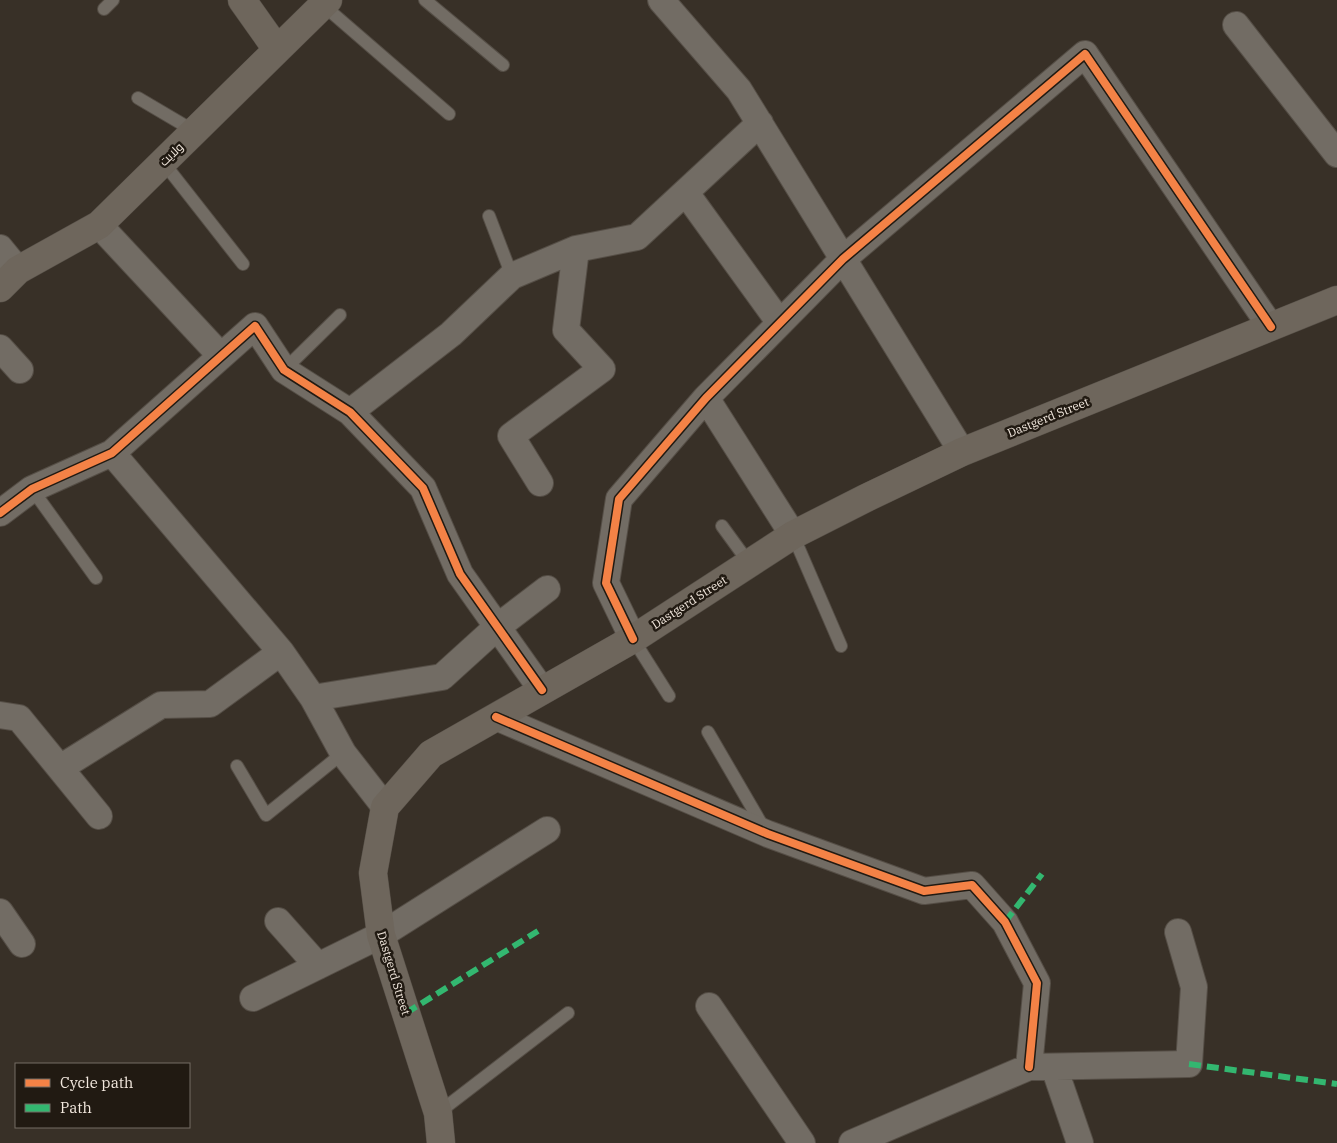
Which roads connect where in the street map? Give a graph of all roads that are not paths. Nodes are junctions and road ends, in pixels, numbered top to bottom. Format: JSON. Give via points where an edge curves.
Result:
{"nodes":[{"id":1,"x":242,"y":0,"type":"edge"},
{"id":2,"x":425,"y":0,"type":"edge"},
{"id":3,"x":661,"y":0,"type":"edge"},
{"id":4,"x":325,"y":2,"type":"edge"},
{"id":5,"x":1236,"y":24,"type":"dead end"},
{"id":6,"x":276,"y":48,"type":"junction"},
{"id":7,"x":503,"y":65,"type":"dead end"},
{"id":8,"x":138,"y":98,"type":"dead end"},
{"id":9,"x":448,"y":114,"type":"dead end"},
{"id":10,"x":760,"y":123,"type":"junction"},
{"id":11,"x":194,"y":131,"type":"junction"},
{"id":12,"x":1337,"y":154,"type":"edge"},
{"id":13,"x":163,"y":162,"type":"junction"},
{"id":14,"x":686,"y":193,"type":"junction"},
{"id":15,"x":489,"y":216,"type":"dead end"},
{"id":16,"x":99,"y":225,"type":"junction"},
{"id":17,"x":0,"y":248,"type":"edge"},
{"id":18,"x":576,"y":249,"type":"junction"},
{"id":19,"x":843,"y":259,"type":"junction"},
{"id":20,"x":243,"y":264,"type":"dead end"},
{"id":21,"x":512,"y":276,"type":"junction"},
{"id":22,"x":9,"y":279,"type":"edge"},
{"id":23,"x":1337,"y":300,"type":"edge"},
{"id":24,"x":340,"y":315,"type":"dead end"},
{"id":25,"x":780,"y":323,"type":"junction"},
{"id":26,"x":1271,"y":327,"type":"junction"},
{"id":27,"x":0,"y":348,"type":"edge"},
{"id":28,"x":221,"y":356,"type":"junction"},
{"id":29,"x":20,"y":370,"type":"dead end"},
{"id":30,"x":284,"y":370,"type":"junction"},
{"id":31,"x":706,"y":398,"type":"junction"},
{"id":32,"x":350,"y":412,"type":"junction"},
{"id":33,"x":112,"y":452,"type":"junction"},
{"id":34,"x":962,"y":452,"type":"junction"},
{"id":35,"x":540,"y":483,"type":"dead end"},
{"id":36,"x":32,"y":489,"type":"junction"},
{"id":37,"x":0,"y":513,"type":"edge"},
{"id":38,"x":722,"y":526,"type":"dead end"},
{"id":39,"x":793,"y":535,"type":"junction"},
{"id":40,"x":748,"y":563,"type":"junction"},
{"id":41,"x":96,"y":578,"type":"dead end"},
{"id":42,"x":547,"y":589,"type":"dead end"},
{"id":43,"x":496,"y":628,"type":"junction"},
{"id":44,"x":633,"y":639,"type":"junction"},
{"id":45,"x":841,"y":646,"type":"dead end"},
{"id":46,"x":281,"y":652,"type":"junction"},
{"id":47,"x":542,"y":690,"type":"junction"},
{"id":48,"x":669,"y":696,"type":"dead end"},
{"id":49,"x":313,"y":698,"type":"junction"},
{"id":50,"x":0,"y":715,"type":"edge"},
{"id":51,"x":496,"y":717,"type":"junction"},
{"id":52,"x":708,"y":732,"type":"dead end"},
{"id":53,"x":343,"y":753,"type":"junction"},
{"id":54,"x":236,"y":766,"type":"dead end"},
{"id":55,"x":60,"y":768,"type":"junction"},
{"id":56,"x":385,"y":807,"type":"junction"},
{"id":57,"x":98,"y":816,"type":"dead end"},
{"id":58,"x":547,"y":830,"type":"dead end"},
{"id":59,"x":768,"y":834,"type":"junction"},
{"id":60,"x":0,"y":912,"type":"edge"},
{"id":61,"x":278,"y":921,"type":"dead end"},
{"id":62,"x":1178,"y":932,"type":"dead end"},
{"id":63,"x":381,"y":935,"type":"junction"},
{"id":64,"x":22,"y":944,"type":"dead end"},
{"id":65,"x":318,"y":966,"type":"junction"},
{"id":66,"x":252,"y":998,"type":"dead end"},
{"id":67,"x":709,"y":1006,"type":"dead end"},
{"id":68,"x":568,"y":1013,"type":"dead end"},
{"id":69,"x":1041,"y":1067,"type":"junction"},
{"id":70,"x":438,"y":1113,"type":"junction"},
{"id":71,"x":442,"y":1143,"type":"edge"},
{"id":72,"x":802,"y":1143,"type":"edge"},
{"id":73,"x":852,"y":1143,"type":"edge"},
{"id":74,"x":1080,"y":1143,"type":"edge"}],
"edges":[{"from":1,"to":6,"type":"main road"},
{"from":2,"to":7,"type":"lane"},
{"from":3,"to":10,"type":"street","via":[[739,90]]},
{"from":4,"to":6,"type":"main road","name":"ولایت"},
{"from":4,"to":9,"type":"lane"},
{"from":5,"to":12,"type":"street"},
{"from":6,"to":11,"type":"main road","name":"ولایت"},
{"from":8,"to":11,"type":"lane"},
{"from":10,"to":14,"type":"street"},
{"from":10,"to":19,"type":"street"},
{"from":11,"to":13,"type":"main road","name":"ولایت"},
{"from":13,"to":16,"type":"main road","name":"ولایت"},
{"from":13,"to":20,"type":"lane"},
{"from":14,"to":18,"type":"street","via":[[638,237]]},
{"from":14,"to":25,"type":"street"},
{"from":15,"to":21,"type":"lane"},
{"from":16,"to":22,"type":"main road","name":"ولایت"},
{"from":16,"to":28,"type":"street"},
{"from":17,"to":22,"type":"street"},
{"from":18,"to":21,"type":"street"},
{"from":18,"to":35,"type":"street","via":[[566,330],[602,369],[511,436]]},
{"from":19,"to":25,"type":"street"},
{"from":19,"to":26,"type":"street","via":[[1086,54]]},
{"from":19,"to":34,"type":"street"},
{"from":21,"to":32,"type":"street","via":[[451,334]]},
{"from":23,"to":26,"type":"main road","name":"Dastgerd Street"},
{"from":24,"to":30,"type":"lane"},
{"from":25,"to":31,"type":"street"},
{"from":26,"to":34,"type":"main road","name":"Dastgerd Street"},
{"from":27,"to":29,"type":"street"},
{"from":28,"to":30,"type":"street","via":[[255,326]]},
{"from":28,"to":33,"type":"street"},
{"from":30,"to":32,"type":"street"},
{"from":31,"to":39,"type":"street"},
{"from":31,"to":44,"type":"street","via":[[619,500],[606,583]]},
{"from":32,"to":43,"type":"street","via":[[423,488],[460,574]]},
{"from":33,"to":36,"type":"street"},
{"from":33,"to":46,"type":"street"},
{"from":34,"to":39,"type":"main road","name":"Dastgerd Street"},
{"from":36,"to":37,"type":"street"},
{"from":36,"to":41,"type":"lane"},
{"from":38,"to":40,"type":"lane"},
{"from":39,"to":40,"type":"main road","name":"Dastgerd Street"},
{"from":39,"to":45,"type":"lane"},
{"from":40,"to":44,"type":"main road","name":"Dastgerd Street"},
{"from":42,"to":43,"type":"street"},
{"from":43,"to":47,"type":"street"},
{"from":43,"to":49,"type":"street","via":[[442,676]]},
{"from":44,"to":47,"type":"main road","name":"Dastgerd Street"},
{"from":44,"to":48,"type":"lane"},
{"from":46,"to":49,"type":"street"},
{"from":46,"to":55,"type":"street","via":[[210,704],[161,705]]},
{"from":47,"to":51,"type":"main road","name":"Dastgerd Street"},
{"from":49,"to":53,"type":"street"},
{"from":50,"to":55,"type":"street","via":[[19,718]]},
{"from":51,"to":56,"type":"main road","name":"Dastgerd Street","via":[[431,754]]},
{"from":51,"to":59,"type":"street"},
{"from":52,"to":59,"type":"lane"},
{"from":53,"to":54,"type":"lane","via":[[266,815]]},
{"from":53,"to":56,"type":"street"},
{"from":55,"to":57,"type":"street"},
{"from":56,"to":63,"type":"main road","name":"Dastgerd Street","via":[[373,873]]},
{"from":58,"to":63,"type":"street"},
{"from":59,"to":69,"type":"street","via":[[924,891],[972,885],[1005,922],[1037,983]]},
{"from":60,"to":64,"type":"street"},
{"from":61,"to":65,"type":"street"},
{"from":62,"to":69,"type":"street","via":[[1194,987],[1189,1064]]},
{"from":63,"to":65,"type":"street"},
{"from":63,"to":70,"type":"main road","name":"Dastgerd Street"},
{"from":65,"to":66,"type":"street"},
{"from":67,"to":72,"type":"street"},
{"from":68,"to":70,"type":"lane"},
{"from":69,"to":73,"type":"street"},
{"from":69,"to":74,"type":"street"},
{"from":70,"to":71,"type":"main road","name":"Dastgerd Street"}]}
